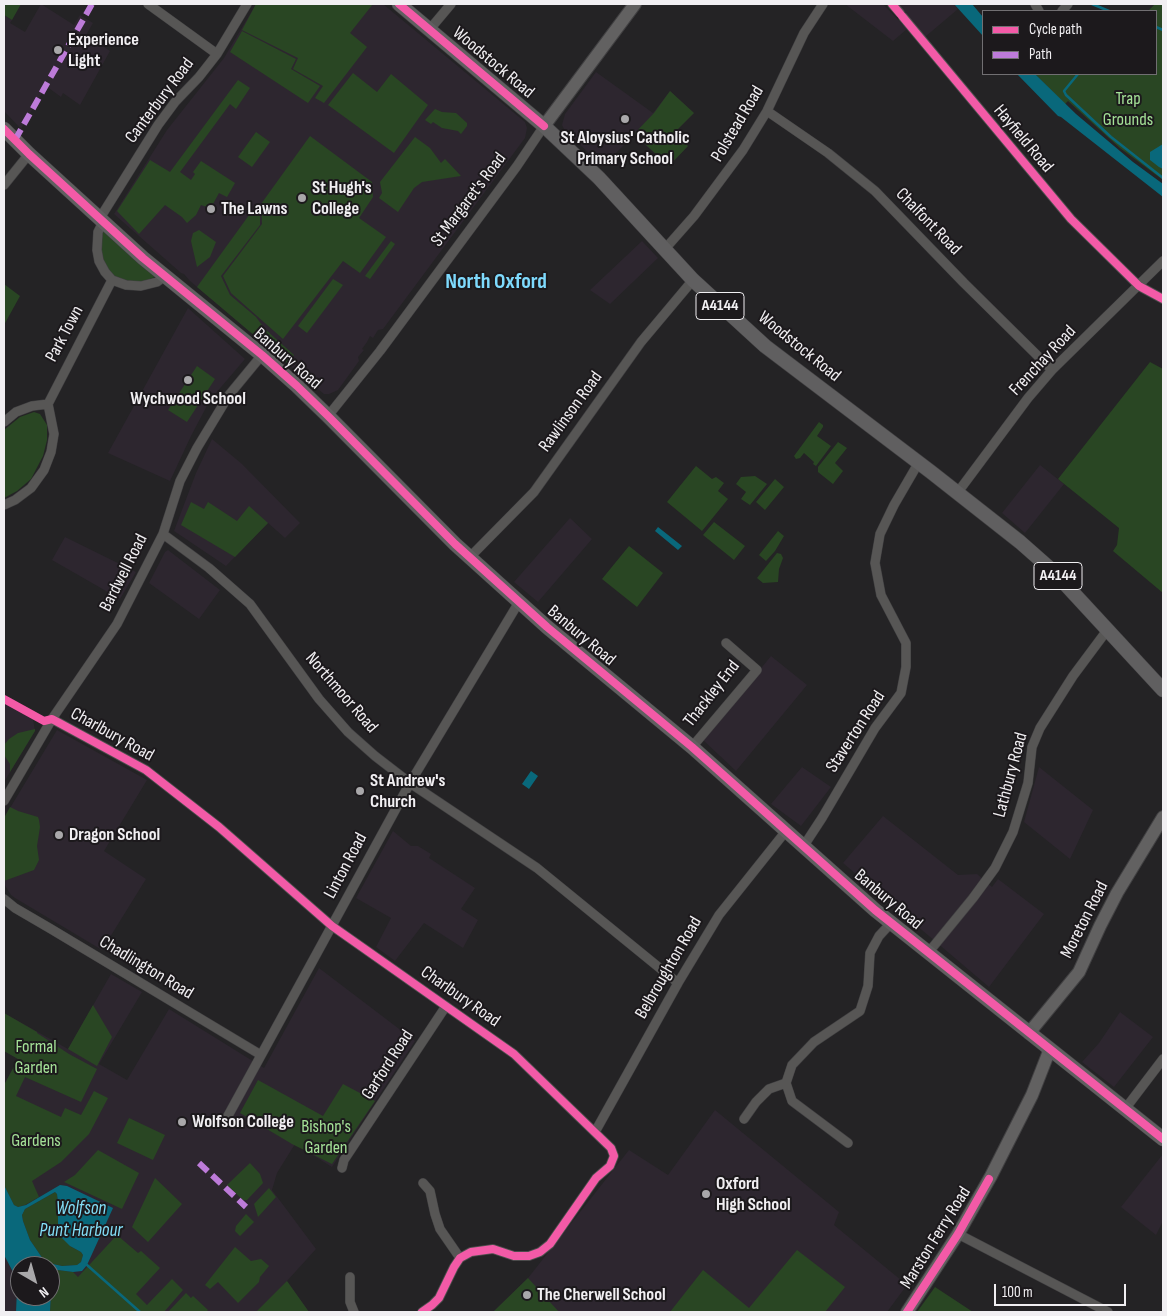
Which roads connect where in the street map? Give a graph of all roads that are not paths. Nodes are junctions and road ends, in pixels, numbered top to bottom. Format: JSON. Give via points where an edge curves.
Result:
{"nodes":[{"id":1,"x":148,"y":4,"type":"edge"},
{"id":2,"x":247,"y":4,"type":"edge"},
{"id":3,"x":398,"y":4,"type":"edge"},
{"id":4,"x":451,"y":4,"type":"edge"},
{"id":5,"x":635,"y":4,"type":"edge"},
{"id":6,"x":823,"y":4,"type":"edge"},
{"id":7,"x":892,"y":4,"type":"edge"},
{"id":8,"x":430,"y":29,"type":"junction"},
{"id":9,"x":216,"y":54,"type":"junction"},
{"id":10,"x":767,"y":111,"type":"junction"},
{"id":11,"x":544,"y":126,"type":"junction"},
{"id":12,"x":4,"y":129,"type":"edge"},
{"id":13,"x":29,"y":154,"type":"junction"},
{"id":14,"x":4,"y":185,"type":"edge"},
{"id":15,"x":101,"y":220,"type":"junction"},
{"id":16,"x":664,"y":250,"type":"junction"},
{"id":17,"x":1163,"y":261,"type":"edge"},
{"id":18,"x":165,"y":276,"type":"junction"},
{"id":19,"x":112,"y":280,"type":"junction"},
{"id":20,"x":693,"y":280,"type":"junction"},
{"id":21,"x":1139,"y":286,"type":"junction"},
{"id":22,"x":1163,"y":300,"type":"edge"},
{"id":23,"x":262,"y":355,"type":"junction"},
{"id":24,"x":1052,"y":370,"type":"junction"},
{"id":25,"x":48,"y":404,"type":"junction"},
{"id":26,"x":328,"y":416,"type":"junction"},
{"id":27,"x":4,"y":422,"type":"edge"},
{"id":28,"x":919,"y":462,"type":"junction"},
{"id":29,"x":958,"y":492,"type":"junction"},
{"id":30,"x":4,"y":505,"type":"edge"},
{"id":31,"x":163,"y":534,"type":"junction"},
{"id":32,"x":469,"y":558,"type":"junction"},
{"id":33,"x":519,"y":602,"type":"junction"},
{"id":34,"x":1108,"y":629,"type":"junction"},
{"id":35,"x":726,"y":643,"type":"dead end"},
{"id":36,"x":1163,"y":690,"type":"edge"},
{"id":37,"x":52,"y":719,"type":"junction"},
{"id":38,"x":692,"y":747,"type":"junction"},
{"id":39,"x":410,"y":783,"type":"junction"},
{"id":40,"x":4,"y":802,"type":"edge"},
{"id":41,"x":1163,"y":817,"type":"edge"},
{"id":42,"x":786,"y":831,"type":"junction"},
{"id":43,"x":803,"y":846,"type":"junction"},
{"id":44,"x":4,"y":899,"type":"edge"},
{"id":45,"x":891,"y":923,"type":"junction"},
{"id":46,"x":332,"y":926,"type":"junction"},
{"id":47,"x":928,"y":953,"type":"junction"},
{"id":48,"x":678,"y":983,"type":"junction"},
{"id":49,"x":446,"y":1006,"type":"junction"},
{"id":50,"x":1029,"y":1033,"type":"junction"},
{"id":51,"x":1050,"y":1049,"type":"junction"},
{"id":52,"x":261,"y":1055,"type":"junction"},
{"id":53,"x":1163,"y":1059,"type":"edge"},
{"id":54,"x":786,"y":1083,"type":"junction"},
{"id":55,"x":1125,"y":1109,"type":"junction"},
{"id":56,"x":744,"y":1119,"type":"dead end"},
{"id":57,"x":224,"y":1123,"type":"dead end"},
{"id":58,"x":595,"y":1132,"type":"junction"},
{"id":59,"x":1163,"y":1139,"type":"edge"},
{"id":60,"x":848,"y":1143,"type":"dead end"},
{"id":61,"x":342,"y":1168,"type":"dead end"},
{"id":62,"x":423,"y":1183,"type":"dead end"},
{"id":63,"x":958,"y":1234,"type":"junction"},
{"id":64,"x":460,"y":1258,"type":"junction"},
{"id":65,"x":350,"y":1277,"type":"dead end"},
{"id":66,"x":354,"y":1312,"type":"edge"},
{"id":67,"x":422,"y":1312,"type":"edge"},
{"id":68,"x":907,"y":1312,"type":"edge"},
{"id":69,"x":1108,"y":1312,"type":"edge"}],
"edges":[{"from":1,"to":9,"type":"street"},
{"from":2,"to":9,"type":"street","name":"Canterbury Road"},
{"from":3,"to":8,"type":"main road","name":"Woodstock Road","number":"A4144"},
{"from":4,"to":8,"type":"street"},
{"from":5,"to":11,"type":"main road","name":"St Margaret's Road"},
{"from":6,"to":10,"type":"street","name":"Polstead Road","via":[[804,33]]},
{"from":7,"to":21,"type":"street","name":"Hayfield Road","via":[[1071,219]]},
{"from":8,"to":11,"type":"main road","name":"Woodstock Road","number":"A4144"},
{"from":9,"to":15,"type":"street","name":"Canterbury Road","via":[[158,125]]},
{"from":10,"to":16,"type":"street","name":"Polstead Road","via":[[722,180]]},
{"from":10,"to":24,"type":"street","name":"Chalfont Road","via":[[828,152],[875,191]]},
{"from":11,"to":16,"type":"main road","name":"Woodstock Road","number":"A4144","via":[[599,178]]},
{"from":11,"to":26,"type":"street","name":"St Margaret's Road","via":[[380,351]]},
{"from":12,"to":13,"type":"main road","name":"Banbury Road"},
{"from":13,"to":14,"type":"street"},
{"from":13,"to":15,"type":"main road","name":"Banbury Road"},
{"from":15,"to":18,"type":"main road","name":"Banbury Road"},
{"from":15,"to":19,"type":"street","via":[[97,250],[102,266]]},
{"from":16,"to":20,"type":"main road","name":"Woodstock Road","number":"A4144"},
{"from":17,"to":21,"type":"street","name":"Frenchay Road"},
{"from":18,"to":19,"type":"street","via":[[141,286]]},
{"from":18,"to":23,"type":"main road","name":"Banbury Road"},
{"from":19,"to":25,"type":"street","name":"Park Town"},
{"from":20,"to":28,"type":"main road","name":"Woodstock Road","number":"A4144","via":[[765,346]]},
{"from":20,"to":32,"type":"street","name":"Rawlinson Road","via":[[641,342],[534,492]]},
{"from":21,"to":22,"type":"street","name":"Hayfield Road"},
{"from":21,"to":24,"type":"street","name":"Frenchay Road"},
{"from":23,"to":26,"type":"main road","name":"Banbury Road"},
{"from":23,"to":31,"type":"street","name":"Bardwell Road","via":[[229,395],[196,448],[180,482]]},
{"from":24,"to":29,"type":"street","name":"Frenchay Road"},
{"from":25,"to":27,"type":"street","via":[[16,412]]},
{"from":25,"to":30,"type":"street","via":[[54,434],[44,470],[31,488]]},
{"from":26,"to":32,"type":"main road","name":"Banbury Road"},
{"from":28,"to":29,"type":"main road","name":"Woodstock Road","number":"A4144"},
{"from":28,"to":43,"type":"street","name":"Staverton Road","via":[[880,534],[875,563],[881,595],[906,643],[901,693],[874,728]]},
{"from":29,"to":34,"type":"main road","name":"Woodstock Road","number":"A4144","via":[[1054,572]]},
{"from":31,"to":37,"type":"street","name":"Bardwell Road","via":[[117,624]]},
{"from":31,"to":39,"type":"street","name":"Northmoor Road","via":[[250,604],[319,699],[348,732]]},
{"from":32,"to":33,"type":"main road","name":"Banbury Road"},
{"from":33,"to":38,"type":"main road","name":"Banbury Road"},
{"from":33,"to":39,"type":"street","name":"Linton Road"},
{"from":34,"to":36,"type":"main road","name":"Woodstock Road","number":"A4144"},
{"from":34,"to":47,"type":"street","name":"Lathbury Road","via":[[1040,728],[1032,747],[1028,783],[1013,832],[995,868]]},
{"from":35,"to":38,"type":"street","name":"Thackley End","via":[[757,670]]},
{"from":37,"to":40,"type":"street","name":"Bardwell Road"},
{"from":37,"to":46,"type":"street","name":"Charlbury Road","via":[[146,770],[219,827]]},
{"from":38,"to":42,"type":"main road","name":"Banbury Road"},
{"from":39,"to":46,"type":"street","name":"Linton Road"},
{"from":39,"to":48,"type":"street","name":"Northmoor Road","via":[[537,868]]},
{"from":41,"to":50,"type":"main road","name":"Moreton Road","via":[[1113,901],[1079,972]]},
{"from":42,"to":43,"type":"main road","name":"Banbury Road"},
{"from":42,"to":48,"type":"street","name":"Belbroughton Road","via":[[719,915]]},
{"from":43,"to":45,"type":"main road","name":"Banbury Road"},
{"from":44,"to":52,"type":"street","name":"Chadlington Road"},
{"from":45,"to":47,"type":"main road","name":"Banbury Road"},
{"from":45,"to":54,"type":"street","via":[[870,953],[868,986],[860,1011],[814,1042],[792,1065]]},
{"from":46,"to":49,"type":"street","name":"Charlbury Road"},
{"from":46,"to":52,"type":"street","name":"Linton Road"},
{"from":47,"to":50,"type":"main road","name":"Banbury Road"},
{"from":48,"to":58,"type":"street","name":"Belbroughton Road"},
{"from":49,"to":58,"type":"street","name":"Charlbury Road","via":[[514,1054]]},
{"from":49,"to":61,"type":"street","name":"Garford Road","via":[[344,1160]]},
{"from":50,"to":51,"type":"main road","name":"Banbury Road"},
{"from":51,"to":55,"type":"main road","name":"Banbury Road"},
{"from":51,"to":63,"type":"main road","name":"Marston Ferry Road","via":[[1014,1133]]},
{"from":52,"to":57,"type":"street","name":"Linton Road"},
{"from":53,"to":55,"type":"street"},
{"from":54,"to":56,"type":"street","via":[[770,1089]]},
{"from":54,"to":60,"type":"street","via":[[792,1101]]},
{"from":55,"to":59,"type":"main road","name":"Banbury Road"},
{"from":58,"to":64,"type":"street","name":"Charlbury Road","via":[[611,1148],[614,1156],[610,1166],[596,1178],[550,1244],[529,1256],[486,1249]]},
{"from":62,"to":64,"type":"street","via":[[430,1191],[440,1230]]},
{"from":63,"to":68,"type":"main road","name":"Marston Ferry Road"},
{"from":63,"to":69,"type":"street"},
{"from":64,"to":67,"type":"street","via":[[439,1298]]},
{"from":65,"to":66,"type":"street","via":[[350,1302]]}]}
